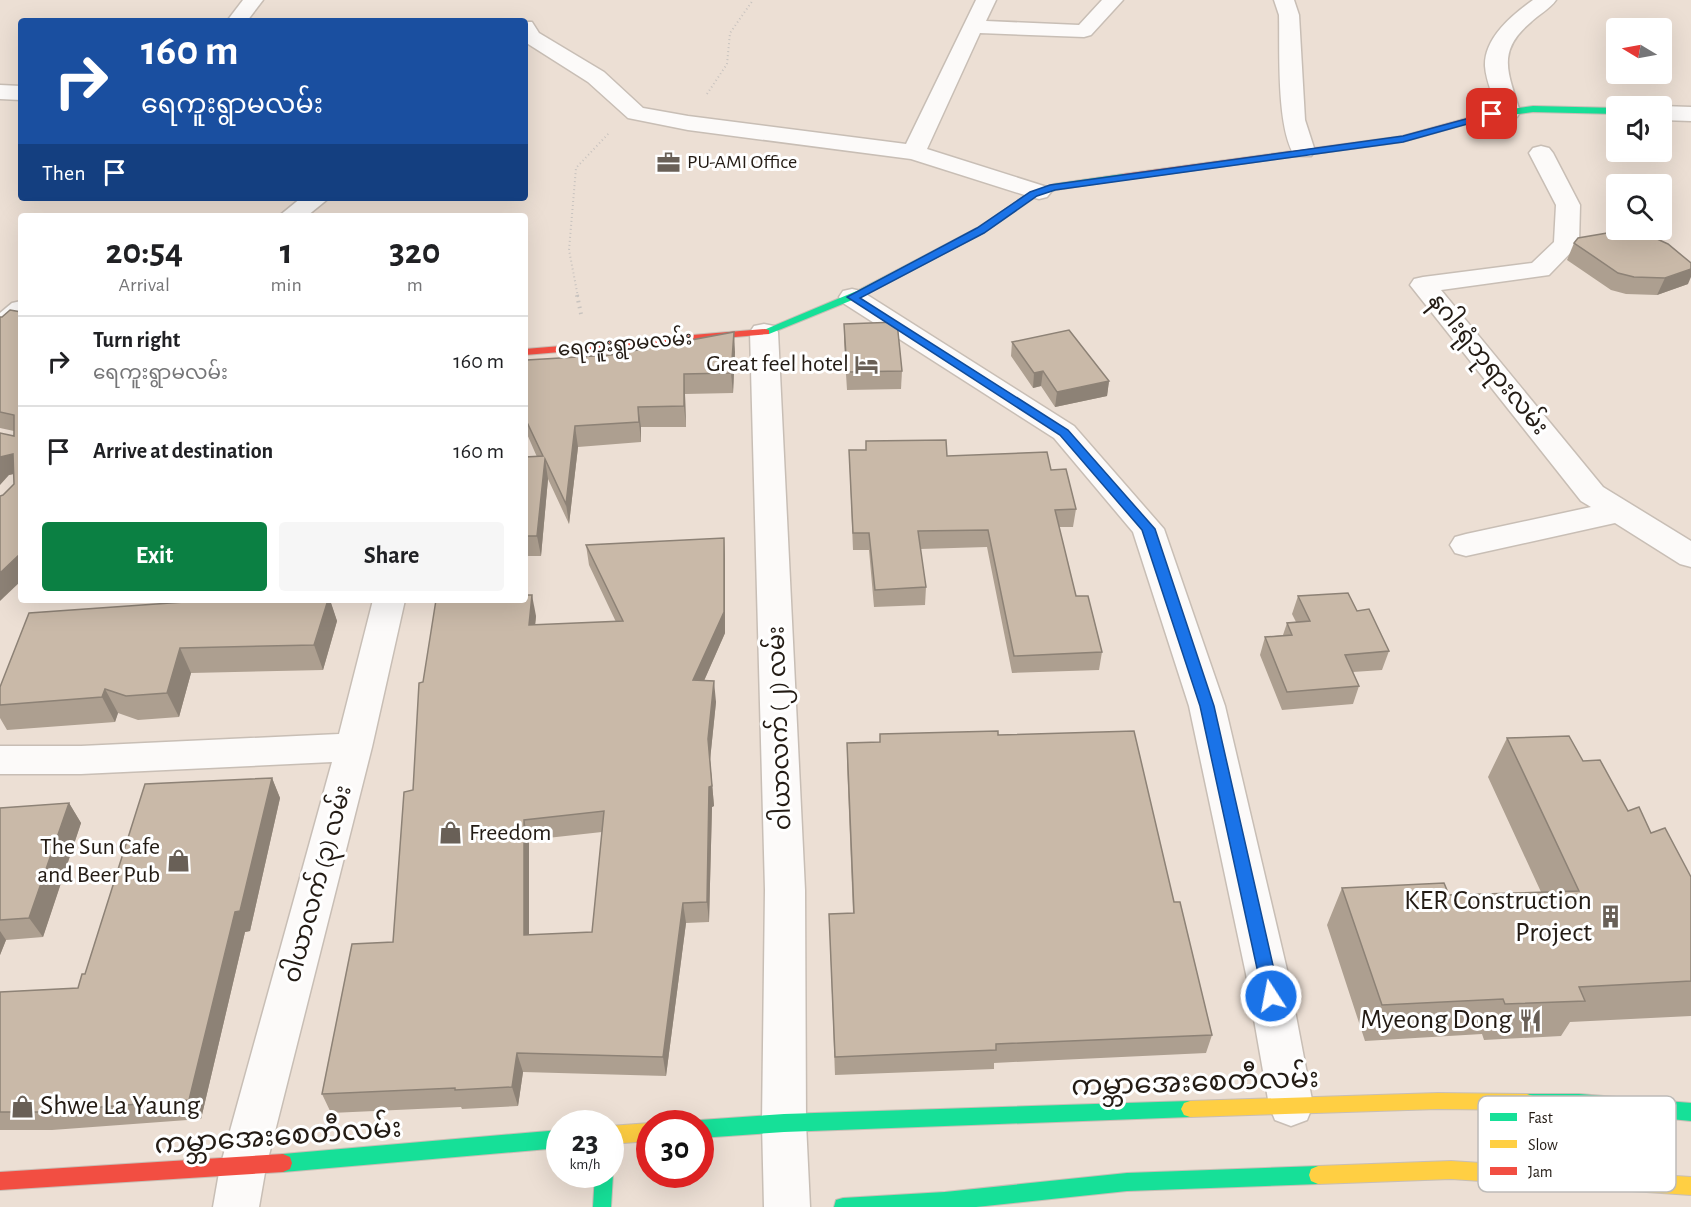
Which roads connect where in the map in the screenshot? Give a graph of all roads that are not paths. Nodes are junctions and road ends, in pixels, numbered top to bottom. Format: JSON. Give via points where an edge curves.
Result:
{"nodes":[{"id":1,"x":253,"y":0,"type":"edge"},
{"id":2,"x":986,"y":0,"type":"edge"},
{"id":3,"x":1113,"y":0,"type":"edge"},
{"id":4,"x":1284,"y":0,"type":"edge"},
{"id":5,"x":1546,"y":0,"type":"edge"},
{"id":6,"x":239,"y":18,"type":"edge"},
{"id":7,"x":974,"y":27,"type":"junction"},
{"id":8,"x":528,"y":31,"type":"edge"},
{"id":9,"x":0,"y":92,"type":"edge"},
{"id":10,"x":18,"y":93,"type":"edge"},
{"id":11,"x":1606,"y":111,"type":"edge"},
{"id":12,"x":1509,"y":112,"type":"junction"},
{"id":13,"x":1672,"y":113,"type":"edge"},
{"id":14,"x":1691,"y":114,"type":"edge"},
{"id":15,"x":1303,"y":151,"type":"junction"},
{"id":16,"x":914,"y":152,"type":"junction"},
{"id":17,"x":1541,"y":153,"type":"dead end"},
{"id":18,"x":1039,"y":192,"type":"junction"},
{"id":19,"x":313,"y":201,"type":"edge"},
{"id":20,"x":295,"y":213,"type":"edge"},
{"id":21,"x":0,"y":291,"type":"edge"},
{"id":22,"x":18,"y":295,"type":"edge"},
{"id":23,"x":852,"y":297,"type":"junction"},
{"id":24,"x":18,"y":311,"type":"edge"},
{"id":25,"x":0,"y":326,"type":"edge"},
{"id":26,"x":764,"y":332,"type":"junction"},
{"id":27,"x":528,"y":352,"type":"edge"},
{"id":28,"x":1618,"y":512,"type":"junction"},
{"id":29,"x":1466,"y":545,"type":"dead end"},
{"id":30,"x":1691,"y":556,"type":"edge"},
{"id":31,"x":388,"y":603,"type":"edge"},
{"id":32,"x":354,"y":747,"type":"junction"},
{"id":33,"x":0,"y":760,"type":"edge"},
{"id":34,"x":1478,"y":1103,"type":"edge"},
{"id":35,"x":1291,"y":1105,"type":"junction"},
{"id":36,"x":1676,"y":1111,"type":"edge"},
{"id":37,"x":1691,"y":1112,"type":"edge"},
{"id":38,"x":784,"y":1123,"type":"junction"},
{"id":39,"x":714,"y":1128,"type":"edge"},
{"id":40,"x":546,"y":1141,"type":"edge"},
{"id":41,"x":1478,"y":1172,"type":"edge"},
{"id":42,"x":0,"y":1181,"type":"edge"},
{"id":43,"x":1676,"y":1185,"type":"edge"},
{"id":44,"x":1691,"y":1186,"type":"edge"},
{"id":45,"x":239,"y":1187,"type":"edge"},
{"id":46,"x":603,"y":1188,"type":"edge"},
{"id":47,"x":602,"y":1207,"type":"edge"},
{"id":48,"x":787,"y":1207,"type":"edge"},
{"id":49,"x":843,"y":1207,"type":"edge"}],
"edges":[{"from":1,"to":6,"type":"street"},
{"from":2,"to":7,"type":"street"},
{"from":3,"to":7,"type":"street","via":[[1084,31]]},
{"from":4,"to":15,"type":"street","via":[[1290,15],[1294,120]]},
{"from":5,"to":12,"type":"street","via":[[1522,15],[1504,38],[1496,63]]},
{"from":7,"to":16,"type":"street"},
{"from":8,"to":16,"type":"street","via":[[531,37],[596,77],[636,113]]},
{"from":9,"to":10,"type":"street"},
{"from":11,"to":12,"type":"main road","name":"ရေကူးရွာမလမ်း"},
{"from":12,"to":15,"type":"main road","name":"ရေကူးရွာမလမ်း","via":[[1476,117],[1403,139]]},
{"from":13,"to":14,"type":"street"},
{"from":15,"to":18,"type":"main road","name":"ရေကူးရွာမလမ်း"},
{"from":16,"to":18,"type":"street"},
{"from":17,"to":28,"type":"street","name":"နဂါးရုံဘုရားလမ်း","via":[[1568,205],[1566,244],[1540,270],[1423,285],[1592,494]]},
{"from":18,"to":23,"type":"main road","name":"ရေကူးရွာမလမ်း","via":[[981,230]]},
{"from":19,"to":20,"type":"street"},
{"from":21,"to":22,"type":"street"},
{"from":23,"to":26,"type":"main road","name":"ရေကူးရွာမလမ်း"},
{"from":23,"to":35,"type":"street","via":[[1064,432],[1148,529],[1207,706],[1267,974]]},
{"from":24,"to":25,"type":"street"},
{"from":26,"to":27,"type":"main road","name":"ရေကူးရွာမလမ်း"},
{"from":26,"to":38,"type":"street","name":"ဝါယာလက် (၂) လမ်း","via":[[785,890]]},
{"from":28,"to":29,"type":"street"},
{"from":28,"to":30,"type":"street","name":"နဂါးရုံဘုရားလမ်း"},
{"from":31,"to":32,"type":"street","name":"ဝါယာလက် (၃) လမ်း"},
{"from":32,"to":33,"type":"street"},
{"from":32,"to":45,"type":"street","name":"ဝါယာလက် (၃) လမ်း"},
{"from":34,"to":35,"type":"main road","name":"ကမ္ဘာအေးစေတီလမ်း"},
{"from":35,"to":38,"type":"main road","name":"ကမ္ဘာအေးစေတီလမ်း"},
{"from":36,"to":37,"type":"main road","name":"ကမ္ဘာအေးစေတီလမ်း"},
{"from":38,"to":39,"type":"main road","name":"ကမ္ဘာအေးစေတီလမ်း"},
{"from":38,"to":48,"type":"street","name":"ဝါယာလက် (၂) လမ်း"},
{"from":40,"to":45,"type":"main road","name":"ကမ္ဘာအေးစေတီလမ်း"},
{"from":41,"to":49,"type":"main road","via":[[1127,1182]]},
{"from":42,"to":45,"type":"main road","name":"ကမ္ဘာအေးစေတီလမ်း"},
{"from":43,"to":44,"type":"main road"},
{"from":46,"to":47,"type":"main road"}]}
